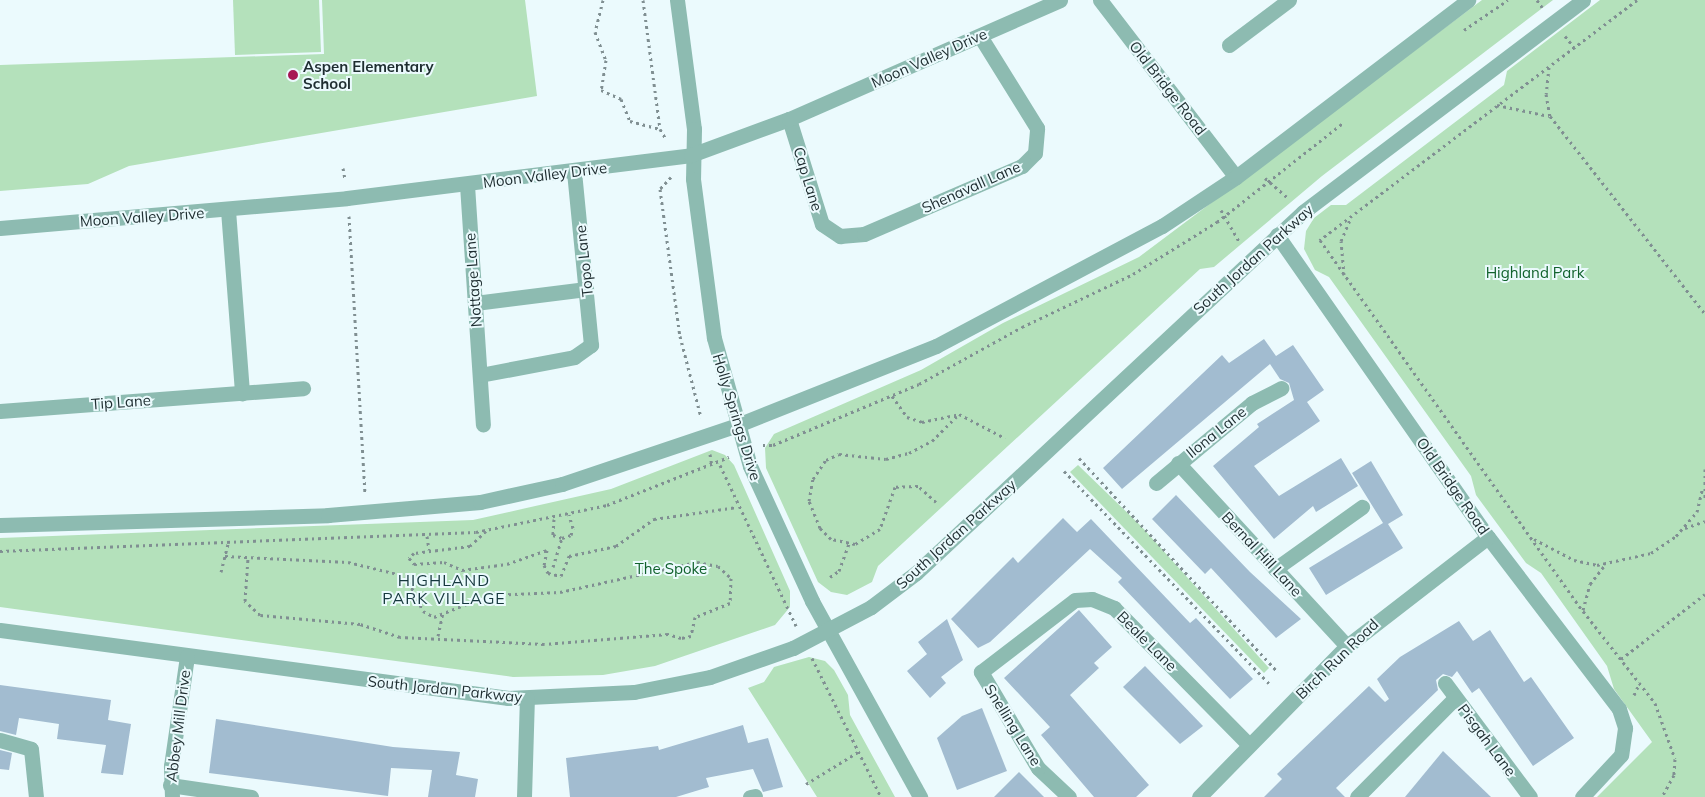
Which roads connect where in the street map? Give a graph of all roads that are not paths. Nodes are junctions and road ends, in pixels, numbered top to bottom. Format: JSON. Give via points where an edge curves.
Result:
{"nodes":[{"id":1,"x":678,"y":0,"type":"edge"},
{"id":2,"x":1060,"y":0,"type":"edge"},
{"id":3,"x":1100,"y":0,"type":"edge"},
{"id":4,"x":1468,"y":0,"type":"edge"},
{"id":5,"x":1582,"y":0,"type":"edge"},
{"id":6,"x":1278,"y":3,"type":"edge"},
{"id":7,"x":980,"y":36,"type":"junction"},
{"id":8,"x":1229,"y":45,"type":"dead end"},
{"id":9,"x":790,"y":119,"type":"junction"},
{"id":10,"x":691,"y":155,"type":"junction"},
{"id":11,"x":574,"y":171,"type":"junction"},
{"id":12,"x":1236,"y":177,"type":"junction"},
{"id":13,"x":467,"y":185,"type":"junction"},
{"id":14,"x":228,"y":210,"type":"junction"},
{"id":15,"x":0,"y":228,"type":"edge"},
{"id":16,"x":833,"y":234,"type":"joint"},
{"id":17,"x":1277,"y":235,"type":"junction"},
{"id":18,"x":586,"y":289,"type":"junction"},
{"id":19,"x":475,"y":303,"type":"junction"},
{"id":20,"x":480,"y":375,"type":"junction"},
{"id":21,"x":303,"y":388,"type":"dead end"},
{"id":22,"x":1281,"y":388,"type":"dead end"},
{"id":23,"x":242,"y":393,"type":"junction"},
{"id":24,"x":0,"y":411,"type":"edge"},
{"id":25,"x":483,"y":424,"type":"dead end"},
{"id":26,"x":740,"y":424,"type":"junction"},
{"id":27,"x":1178,"y":463,"type":"junction"},
{"id":28,"x":1156,"y":483,"type":"dead end"},
{"id":29,"x":1362,"y":507,"type":"dead end"},
{"id":30,"x":0,"y":525,"type":"edge"},
{"id":31,"x":1488,"y":537,"type":"junction"},
{"id":32,"x":1275,"y":568,"type":"junction"},
{"id":33,"x":0,"y":630,"type":"edge"},
{"id":34,"x":828,"y":631,"type":"junction"},
{"id":35,"x":1348,"y":646,"type":"junction"},
{"id":36,"x":187,"y":656,"type":"junction"},
{"id":37,"x":981,"y":672,"type":"joint"},
{"id":38,"x":1445,"y":683,"type":"dead end"},
{"id":39,"x":527,"y":698,"type":"junction"},
{"id":40,"x":1456,"y":698,"type":"junction"},
{"id":41,"x":0,"y":740,"type":"edge"},
{"id":42,"x":1249,"y":745,"type":"junction"},
{"id":43,"x":171,"y":791,"type":"edge"},
{"id":44,"x":36,"y":797,"type":"edge"},
{"id":45,"x":250,"y":797,"type":"edge"},
{"id":46,"x":524,"y":797,"type":"edge"},
{"id":47,"x":920,"y":797,"type":"edge"},
{"id":48,"x":1069,"y":797,"type":"edge"},
{"id":49,"x":1199,"y":797,"type":"edge"},
{"id":50,"x":1357,"y":797,"type":"edge"},
{"id":51,"x":1530,"y":797,"type":"edge"},
{"id":52,"x":1582,"y":797,"type":"edge"}],
"edges":[{"from":1,"to":10,"type":"street","name":"Holly Springs Drive","via":[[694,130]]},
{"from":2,"to":7,"type":"street","name":"Moon Valley Drive"},
{"from":3,"to":12,"type":"street","name":"Old Bridge Road"},
{"from":4,"to":12,"type":"street"},
{"from":5,"to":17,"type":"street","name":"South Jordan Parkway"},
{"from":6,"to":8,"type":"street"},
{"from":7,"to":9,"type":"street","name":"Moon Valley Drive"},
{"from":7,"to":16,"type":"street","name":"Shenavall Lane","via":[[1037,128],[1038,144],[1029,160],[864,234],[848,237]]},
{"from":9,"to":10,"type":"street","name":"Moon Valley Drive"},
{"from":9,"to":16,"type":"street","name":"Cap Lane","via":[[822,224]]},
{"from":10,"to":11,"type":"street","name":"Moon Valley Drive"},
{"from":10,"to":26,"type":"street","name":"Holly Springs Drive","via":[[714,338]]},
{"from":11,"to":13,"type":"street","name":"Moon Valley Drive"},
{"from":11,"to":18,"type":"street","name":"Topo Lane"},
{"from":12,"to":26,"type":"street","via":[[1084,271],[936,346]]},
{"from":13,"to":14,"type":"street","name":"Moon Valley Drive"},
{"from":13,"to":19,"type":"street","name":"Nottage Lane"},
{"from":14,"to":15,"type":"street","name":"Moon Valley Drive"},
{"from":14,"to":23,"type":"street"},
{"from":17,"to":31,"type":"street","name":"Old Bridge Road"},
{"from":17,"to":34,"type":"street","name":"South Jordan Parkway","via":[[916,573]]},
{"from":18,"to":19,"type":"street"},
{"from":18,"to":20,"type":"street","name":"Topo Lane","via":[[592,339],[587,351],[574,357]]},
{"from":19,"to":20,"type":"street","name":"Nottage Lane"},
{"from":20,"to":25,"type":"street","name":"Nottage Lane"},
{"from":21,"to":23,"type":"street","name":"Tip Lane"},
{"from":22,"to":27,"type":"street","name":"Ilona Lane","via":[[1252,404]]},
{"from":23,"to":24,"type":"street","name":"Tip Lane"},
{"from":26,"to":30,"type":"street","via":[[562,484],[480,502],[328,515]]},
{"from":26,"to":34,"type":"street","name":"Holly Springs Drive","via":[[750,466],[778,536]]},
{"from":27,"to":28,"type":"street","name":"Ilona Lane"},
{"from":27,"to":32,"type":"street","name":"Bernal Hill Lane"},
{"from":29,"to":32,"type":"street"},
{"from":31,"to":35,"type":"street","name":"Birch Run Road"},
{"from":31,"to":52,"type":"street","name":"Old Bridge Road","via":[[1619,709],[1626,738],[1616,763]]},
{"from":32,"to":35,"type":"street","name":"Bernal Hill Lane"},
{"from":33,"to":36,"type":"street","name":"South Jordan Parkway"},
{"from":34,"to":39,"type":"street","name":"South Jordan Parkway","via":[[752,664],[672,685],[596,696]]},
{"from":34,"to":47,"type":"street","name":"Holly Springs Drive"},
{"from":35,"to":42,"type":"street","name":"Birch Run Road"},
{"from":36,"to":39,"type":"street","name":"South Jordan Parkway","via":[[465,694]]},
{"from":36,"to":43,"type":"street","name":"Abbey Mill Drive"},
{"from":37,"to":42,"type":"street","name":"Beale Lane","via":[[1066,604],[1083,599],[1104,602]]},
{"from":37,"to":48,"type":"street","name":"Snelling Lane","via":[[1038,768]]},
{"from":38,"to":40,"type":"street","name":"Pisgah Lane"},
{"from":39,"to":46,"type":"street"},
{"from":40,"to":50,"type":"street"},
{"from":40,"to":51,"type":"street","name":"Pisgah Lane"},
{"from":41,"to":44,"type":"street","via":[[31,749]]},
{"from":42,"to":49,"type":"street","name":"Birch Run Road"},
{"from":43,"to":45,"type":"street"}]}
